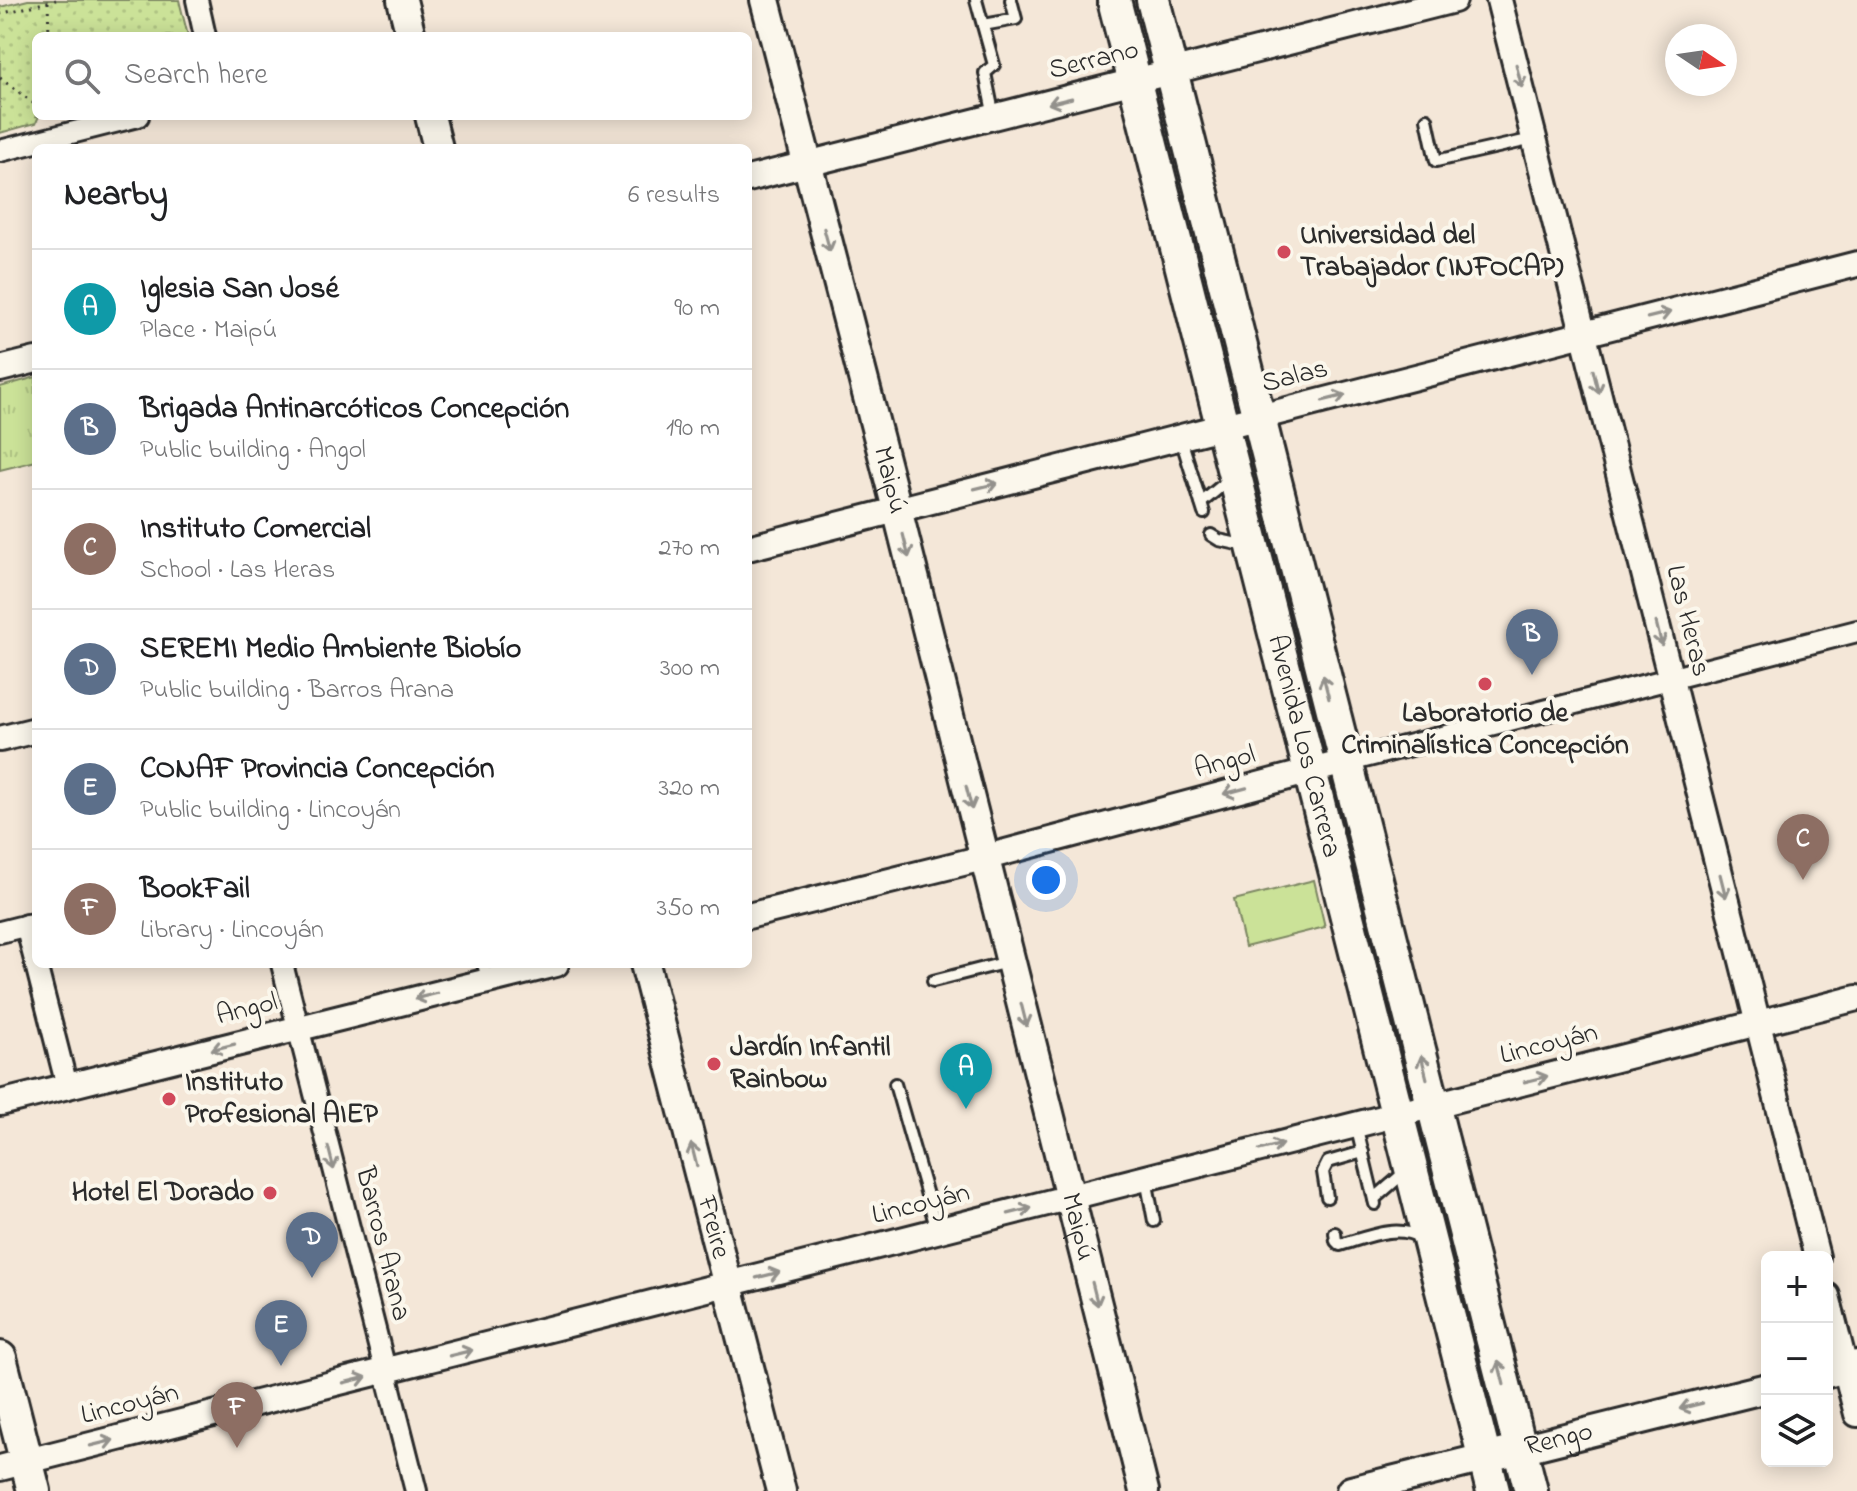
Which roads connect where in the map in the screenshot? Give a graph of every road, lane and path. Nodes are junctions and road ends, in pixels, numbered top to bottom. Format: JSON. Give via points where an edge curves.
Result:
{"nodes":[{"id":1,"x":56,"y":0,"type":"edge"},
{"id":2,"x":197,"y":0,"type":"edge"},
{"id":3,"x":402,"y":0,"type":"edge"},
{"id":4,"x":765,"y":0,"type":"edge"},
{"id":5,"x":976,"y":0,"type":"edge"},
{"id":6,"x":1011,"y":0,"type":"edge"},
{"id":7,"x":1114,"y":0,"type":"edge"},
{"id":8,"x":1153,"y":0,"type":"edge"},
{"id":9,"x":1454,"y":0,"type":"edge"},
{"id":10,"x":1499,"y":0,"type":"edge"},
{"id":11,"x":48,"y":2,"type":"junction"},
{"id":12,"x":0,"y":14,"type":"edge"},
{"id":13,"x":983,"y":25,"type":"junction"},
{"id":14,"x":49,"y":32,"type":"edge"},
{"id":15,"x":204,"y":32,"type":"edge"},
{"id":16,"x":410,"y":32,"type":"edge"},
{"id":17,"x":1172,"y":72,"type":"junction"},
{"id":18,"x":0,"y":78,"type":"edge"},
{"id":19,"x":1135,"y":82,"type":"junction"},
{"id":20,"x":32,"y":102,"type":"edge"},
{"id":21,"x":994,"y":117,"type":"junction"},
{"id":22,"x":1427,"y":119,"type":"dead end"},
{"id":23,"x":127,"y":120,"type":"edge"},
{"id":24,"x":431,"y":120,"type":"edge"},
{"id":25,"x":1535,"y":139,"type":"junction"},
{"id":26,"x":63,"y":143,"type":"edge"},
{"id":27,"x":437,"y":144,"type":"edge"},
{"id":28,"x":32,"y":147,"type":"edge"},
{"id":29,"x":0,"y":151,"type":"edge"},
{"id":30,"x":807,"y":165,"type":"junction"},
{"id":31,"x":752,"y":178,"type":"edge"},
{"id":32,"x":1857,"y":264,"type":"edge"},
{"id":33,"x":1584,"y":334,"type":"junction"},
{"id":34,"x":32,"y":361,"type":"edge"},
{"id":35,"x":0,"y":369,"type":"edge"},
{"id":36,"x":1258,"y":417,"type":"junction"},
{"id":37,"x":1224,"y":426,"type":"junction"},
{"id":38,"x":1180,"y":437,"type":"junction"},
{"id":39,"x":1236,"y":474,"type":"junction"},
{"id":40,"x":897,"y":509,"type":"junction"},
{"id":41,"x":1211,"y":535,"type":"dead end"},
{"id":42,"x":752,"y":547,"type":"edge"},
{"id":43,"x":1255,"y":551,"type":"junction"},
{"id":44,"x":1857,"y":631,"type":"edge"},
{"id":45,"x":1671,"y":679,"type":"junction"},
{"id":46,"x":32,"y":731,"type":"edge"},
{"id":47,"x":0,"y":739,"type":"edge"},
{"id":48,"x":1345,"y":762,"type":"junction"},
{"id":49,"x":1310,"y":771,"type":"junction"},
{"id":50,"x":983,"y":858,"type":"junction"},
{"id":51,"x":752,"y":915,"type":"edge"},
{"id":52,"x":31,"y":924,"type":"edge"},
{"id":53,"x":0,"y":932,"type":"edge"},
{"id":54,"x":1011,"y":961,"type":"junction"},
{"id":55,"x":41,"y":968,"type":"edge"},
{"id":56,"x":283,"y":968,"type":"edge"},
{"id":57,"x":521,"y":968,"type":"edge"},
{"id":58,"x":646,"y":968,"type":"edge"},
{"id":59,"x":486,"y":972,"type":"edge"},
{"id":60,"x":933,"y":981,"type":"dead end"},
{"id":61,"x":1857,"y":998,"type":"edge"},
{"id":62,"x":1758,"y":1023,"type":"junction"},
{"id":63,"x":299,"y":1028,"type":"junction"},
{"id":64,"x":895,"y":1084,"type":"dead end"},
{"id":65,"x":67,"y":1086,"type":"junction"},
{"id":66,"x":0,"y":1103,"type":"edge"},
{"id":67,"x":1434,"y":1106,"type":"junction"},
{"id":68,"x":1397,"y":1115,"type":"junction"},
{"id":69,"x":1356,"y":1125,"type":"junction"},
{"id":70,"x":1363,"y":1152,"type":"junction"},
{"id":71,"x":1410,"y":1166,"type":"junction"},
{"id":72,"x":1146,"y":1179,"type":"junction"},
{"id":73,"x":1327,"y":1197,"type":"dead end"},
{"id":74,"x":1070,"y":1198,"type":"junction"},
{"id":75,"x":1154,"y":1221,"type":"dead end"},
{"id":76,"x":938,"y":1232,"type":"junction"},
{"id":77,"x":1335,"y":1233,"type":"dead end"},
{"id":78,"x":1430,"y":1243,"type":"junction"},
{"id":79,"x":1815,"y":1251,"type":"edge"},
{"id":80,"x":728,"y":1285,"type":"junction"},
{"id":81,"x":1833,"y":1323,"type":"edge"},
{"id":82,"x":0,"y":1358,"type":"edge"},
{"id":83,"x":1843,"y":1369,"type":"edge"},
{"id":84,"x":386,"y":1372,"type":"junction"},
{"id":85,"x":1761,"y":1389,"type":"edge"},
{"id":86,"x":1857,"y":1414,"type":"edge"},
{"id":87,"x":1520,"y":1449,"type":"junction"},
{"id":88,"x":1485,"y":1457,"type":"junction"},
{"id":89,"x":20,"y":1474,"type":"edge"},
{"id":90,"x":416,"y":1491,"type":"edge"},
{"id":91,"x":781,"y":1491,"type":"edge"},
{"id":92,"x":1144,"y":1491,"type":"edge"},
{"id":93,"x":1351,"y":1491,"type":"edge"},
{"id":94,"x":1493,"y":1491,"type":"edge"},
{"id":95,"x":1531,"y":1491,"type":"edge"}],
"edges":[{"from":1,"to":11,"type":"path"},
{"from":2,"to":15,"type":"street"},
{"from":3,"to":16,"type":"main road"},
{"from":4,"to":30,"type":"main road","name":"Maipú"},
{"from":5,"to":13,"type":"lane"},
{"from":6,"to":13,"type":"lane","via":[[1016,19]]},
{"from":7,"to":19,"type":"main road","name":"Avenida Los Carrera"},
{"from":8,"to":17,"type":"main road","name":"Avenida Los Carrera"},
{"from":9,"to":17,"type":"street","name":"Serrano"},
{"from":10,"to":25,"type":"street","name":"Las Heras","one_way":true},
{"from":11,"to":12,"type":"path"},
{"from":11,"to":14,"type":"path"},
{"from":13,"to":21,"type":"lane","via":[[994,65],[985,73]]},
{"from":17,"to":19,"type":"street","name":"Serrano"},
{"from":17,"to":36,"type":"main road","name":"Avenida Los Carrera"},
{"from":18,"to":20,"type":"path"},
{"from":19,"to":21,"type":"street","name":"Serrano","one_way":true},
{"from":19,"to":37,"type":"main road","name":"Avenida Los Carrera"},
{"from":21,"to":30,"type":"street","name":"Serrano"},
{"from":22,"to":25,"type":"lane","via":[[1436,161]]},
{"from":23,"to":26,"type":"street"},
{"from":24,"to":27,"type":"main road"},
{"from":25,"to":33,"type":"street","name":"Las Heras"},
{"from":28,"to":29,"type":"street"},
{"from":30,"to":31,"type":"street","name":"Serrano"},
{"from":30,"to":40,"type":"main road","name":"Maipú","one_way":true},
{"from":33,"to":32,"type":"street","name":"Salas","one_way":true},
{"from":36,"to":33,"type":"street","name":"Salas","one_way":true},
{"from":33,"to":45,"type":"street","name":"Las Heras","one_way":true},
{"from":34,"to":35,"type":"street"},
{"from":36,"to":37,"type":"street","name":"Salas"},
{"from":48,"to":36,"type":"main road","name":"Avenida Los Carrera","one_way":true},
{"from":37,"to":38,"type":"street","name":"Salas"},
{"from":37,"to":39,"type":"main road","name":"Avenida Los Carrera"},
{"from":38,"to":39,"type":"lane","via":[[1202,508]]},
{"from":40,"to":38,"type":"street","name":"Salas","one_way":true},
{"from":39,"to":43,"type":"main road","name":"Avenida Los Carrera"},
{"from":40,"to":42,"type":"street","name":"Salas"},
{"from":40,"to":50,"type":"main road","name":"Maipú","one_way":true},
{"from":41,"to":43,"type":"lane"},
{"from":43,"to":49,"type":"main road","name":"Avenida Los Carrera"},
{"from":44,"to":45,"type":"street","name":"Angol"},
{"from":45,"to":48,"type":"street","name":"Angol"},
{"from":45,"to":62,"type":"street","name":"Las Heras","one_way":true},
{"from":46,"to":47,"type":"street"},
{"from":48,"to":49,"type":"street","name":"Angol"},
{"from":67,"to":48,"type":"main road","name":"Avenida Los Carrera","one_way":true},
{"from":49,"to":50,"type":"street","name":"Angol","one_way":true},
{"from":49,"to":68,"type":"main road","name":"Avenida Los Carrera"},
{"from":50,"to":51,"type":"street","name":"Angol"},
{"from":50,"to":54,"type":"main road","name":"Maipú"},
{"from":52,"to":53,"type":"street"},
{"from":54,"to":60,"type":"lane"},
{"from":54,"to":74,"type":"main road","name":"Maipú","one_way":true},
{"from":55,"to":65,"type":"street"},
{"from":56,"to":63,"type":"street","name":"Barros Arana"},
{"from":57,"to":59,"type":"street","name":"Angol"},
{"from":80,"to":58,"type":"main road","name":"Freire","one_way":true},
{"from":59,"to":63,"type":"street","name":"Angol","one_way":true},
{"from":61,"to":62,"type":"street","name":"Lincoyán"},
{"from":67,"to":62,"type":"street","name":"Lincoyán","one_way":true},
{"from":62,"to":79,"type":"street","name":"Las Heras"},
{"from":63,"to":65,"type":"street","name":"Angol","one_way":true},
{"from":63,"to":84,"type":"street","name":"Barros Arana","one_way":true},
{"from":64,"to":76,"type":"lane"},
{"from":65,"to":66,"type":"street","name":"Angol"},
{"from":67,"to":68,"type":"street","name":"Lincoyán"},
{"from":87,"to":67,"type":"main road","name":"Avenida Los Carrera","one_way":true},
{"from":68,"to":69,"type":"street","name":"Lincoyán"},
{"from":68,"to":71,"type":"main road","name":"Avenida Los Carrera"},
{"from":69,"to":70,"type":"lane"},
{"from":72,"to":69,"type":"street","name":"Lincoyán","one_way":true},
{"from":70,"to":71,"type":"lane","via":[[1374,1202]]},
{"from":70,"to":73,"type":"lane","via":[[1328,1162],[1323,1172]]},
{"from":71,"to":78,"type":"main road","name":"Avenida Los Carrera"},
{"from":72,"to":74,"type":"street","name":"Lincoyán"},
{"from":72,"to":75,"type":"lane"},
{"from":76,"to":74,"type":"street","name":"Lincoyán","one_way":true},
{"from":74,"to":92,"type":"main road","name":"Maipú","one_way":true},
{"from":80,"to":76,"type":"street","name":"Lincoyán","one_way":true},
{"from":77,"to":78,"type":"lane","via":[[1340,1245],[1387,1229],[1414,1233]]},
{"from":78,"to":88,"type":"main road","name":"Avenida Los Carrera"},
{"from":84,"to":80,"type":"street","name":"Lincoyán","one_way":true},
{"from":80,"to":91,"type":"main road","name":"Freire"},
{"from":81,"to":83,"type":"street"},
{"from":82,"to":89,"type":"main road"},
{"from":83,"to":86,"type":"street"},
{"from":89,"to":84,"type":"street","name":"Lincoyán","one_way":true},
{"from":84,"to":90,"type":"street","name":"Barros Arana"},
{"from":85,"to":87,"type":"main road","name":"Rengo","one_way":true},
{"from":87,"to":88,"type":"main road","name":"Rengo"},
{"from":87,"to":95,"type":"main road","name":"Avenida Los Carrera"},
{"from":88,"to":93,"type":"main road","name":"Rengo"},
{"from":88,"to":94,"type":"main road","name":"Avenida Los Carrera"}]}
